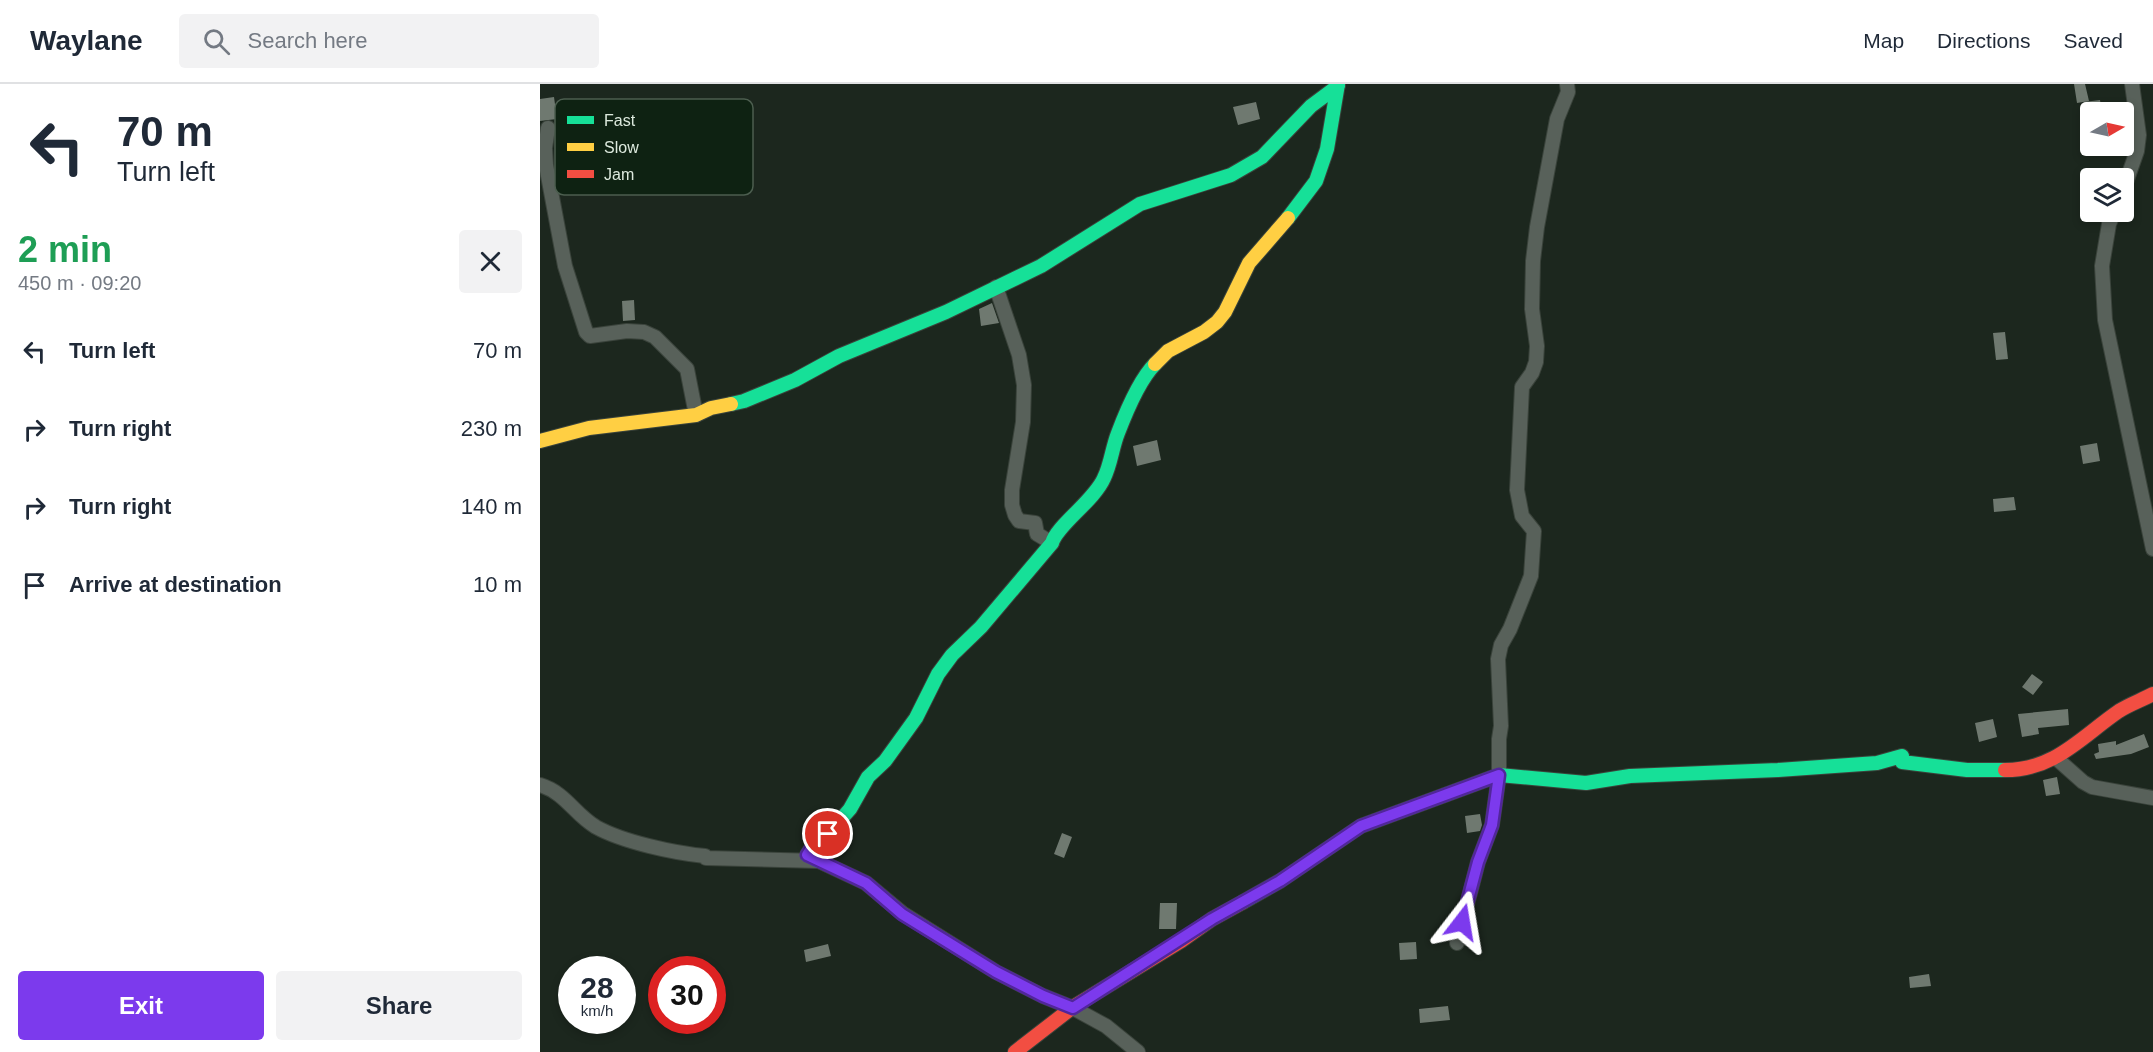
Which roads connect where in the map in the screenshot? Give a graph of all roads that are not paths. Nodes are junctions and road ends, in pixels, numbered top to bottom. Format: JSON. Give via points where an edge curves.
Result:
{"nodes":[{"id":1,"x":1567,"y":84,"type":"edge"},
{"id":2,"x":2132,"y":84,"type":"edge"},
{"id":3,"x":1338,"y":85,"type":"edge"},
{"id":4,"x":548,"y":128,"type":"dead end"},
{"id":5,"x":2131,"y":168,"type":"edge"},
{"id":6,"x":2110,"y":222,"type":"edge"},
{"id":7,"x":996,"y":287,"type":"junction"},
{"id":8,"x":696,"y":415,"type":"junction"},
{"id":9,"x":540,"y":441,"type":"edge"},
{"id":10,"x":1052,"y":543,"type":"junction"},
{"id":11,"x":2153,"y":549,"type":"edge"},
{"id":12,"x":2153,"y":694,"type":"edge"},
{"id":13,"x":2056,"y":758,"type":"junction"},
{"id":14,"x":1499,"y":775,"type":"junction"},
{"id":15,"x":540,"y":785,"type":"edge"},
{"id":16,"x":2153,"y":798,"type":"edge"},
{"id":17,"x":819,"y":861,"type":"junction"},
{"id":18,"x":1457,"y":943,"type":"dead end"},
{"id":19,"x":1073,"y":1008,"type":"junction"},
{"id":20,"x":1016,"y":1052,"type":"edge"},
{"id":21,"x":1138,"y":1052,"type":"edge"}],
"edges":[{"from":1,"to":14,"type":"street","via":[[1536,227],[1532,309],[1536,362],[1522,387],[1517,490],[1522,516],[1534,531],[1531,576],[1498,659]]},
{"from":2,"to":5,"type":"street","via":[[2139,135]]},
{"from":3,"to":7,"type":"street","via":[[1248,166],[1206,184],[1140,204],[1050,261]]},
{"from":3,"to":10,"type":"street","via":[[1327,149],[1316,181],[1244,271],[1217,322],[1168,351],[1147,372],[1118,433],[1104,479]]},
{"from":4,"to":8,"type":"street","via":[[546,165],[565,266],[586,332],[590,336],[644,332],[655,337],[687,369]]},
{"from":6,"to":11,"type":"street","via":[[2102,266],[2105,320]]},
{"from":7,"to":8,"type":"street","via":[[839,356],[795,380]]},
{"from":7,"to":10,"type":"street","via":[[1019,355],[1024,385],[1012,505],[1019,521],[1035,523],[1036,534]]},
{"from":8,"to":9,"type":"street","via":[[589,428]]},
{"from":10,"to":17,"type":"street","via":[[938,674],[916,718],[868,777],[850,809],[812,847],[807,855]]},
{"from":12,"to":13,"type":"street","via":[[2121,710]]},
{"from":13,"to":14,"type":"street","via":[[2024,770],[1996,771],[1902,762],[1902,756],[1877,763],[1630,776],[1586,783]]},
{"from":13,"to":16,"type":"street","via":[[2092,787]]},
{"from":14,"to":18,"type":"street","via":[[1492,825]]},
{"from":14,"to":19,"type":"street","via":[[1361,826],[1280,881],[1212,919]]},
{"from":15,"to":17,"type":"street","via":[[555,790],[597,827],[658,848],[706,858]]},
{"from":17,"to":19,"type":"street","via":[[866,883],[902,914],[996,972]]},
{"from":19,"to":20,"type":"street"},
{"from":19,"to":21,"type":"street","via":[[1106,1026]]}]}
